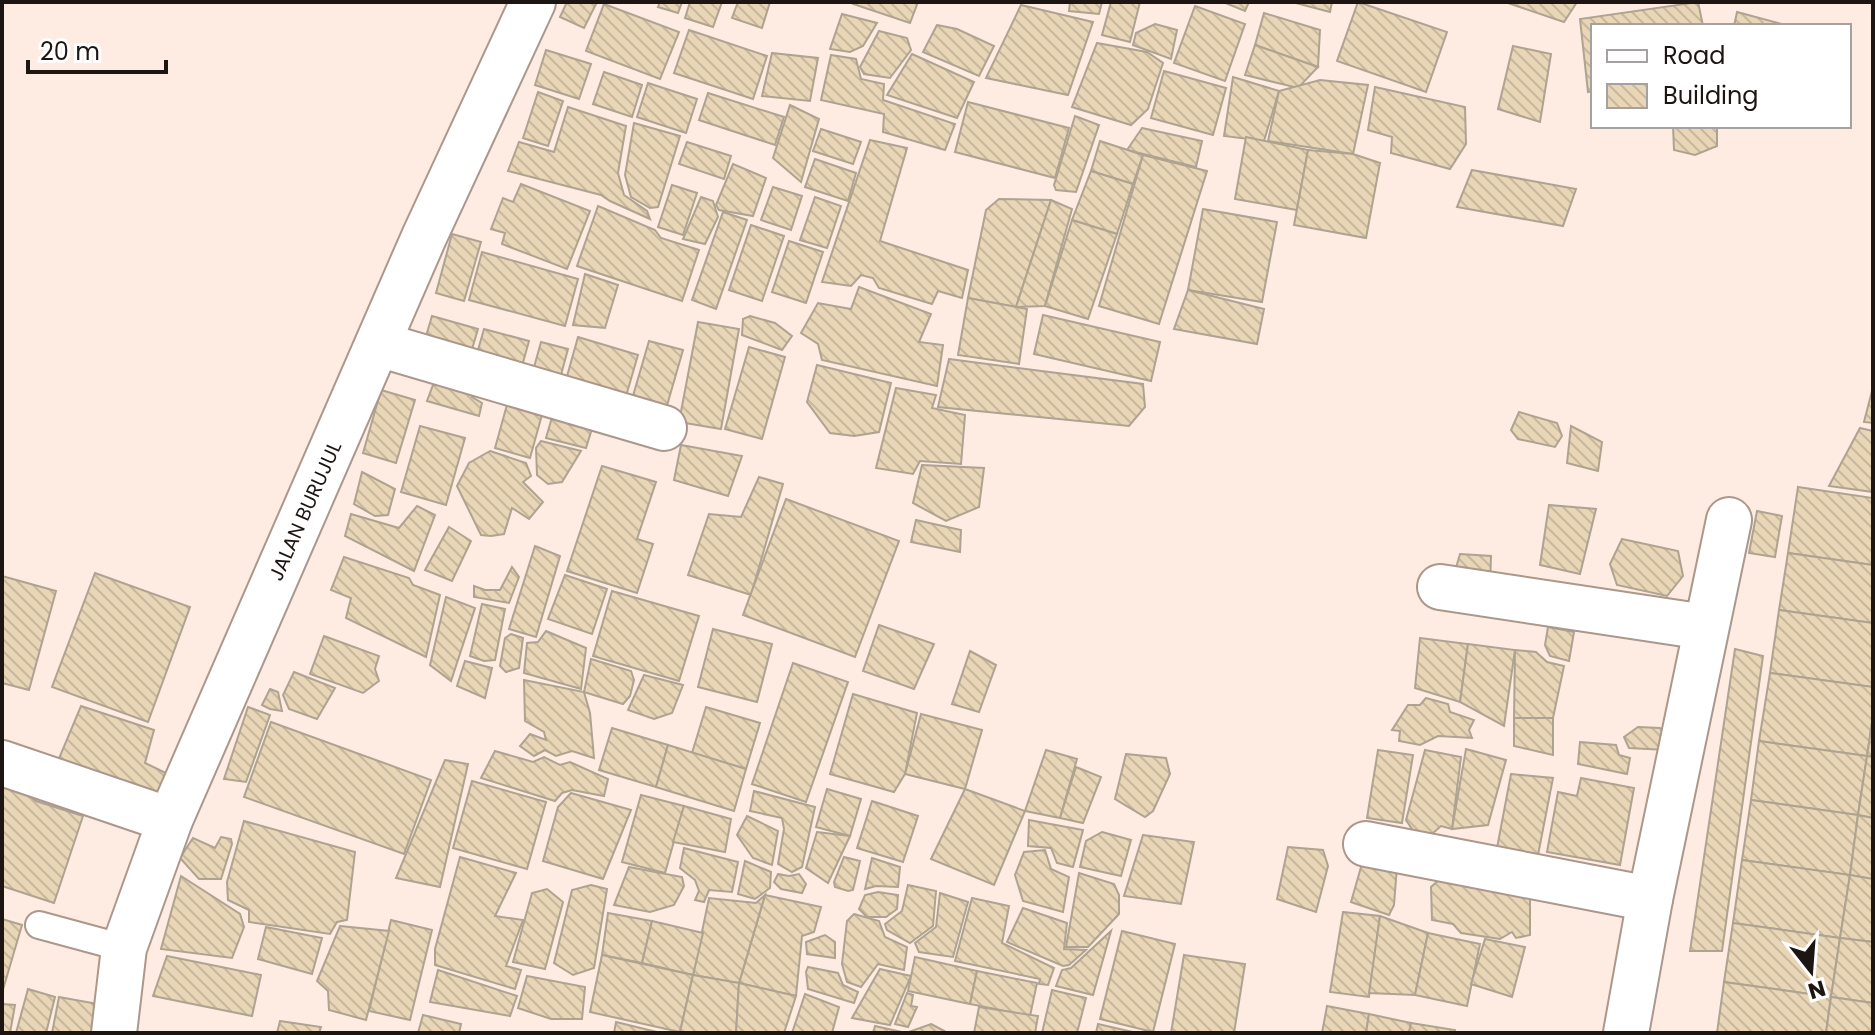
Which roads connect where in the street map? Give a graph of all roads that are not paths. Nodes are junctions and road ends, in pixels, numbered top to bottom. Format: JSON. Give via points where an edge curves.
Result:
{"nodes":[{"id":1,"x":533,"y":2,"type":"edge"},
{"id":2,"x":378,"y":344,"type":"junction"},
{"id":3,"x":664,"y":428,"type":"dead end"},
{"id":4,"x":1729,"y":520,"type":"dead end"},
{"id":5,"x":1440,"y":587,"type":"dead end"},
{"id":6,"x":1705,"y":627,"type":"junction"},
{"id":7,"x":2,"y":763,"type":"edge"},
{"id":8,"x":170,"y":820,"type":"junction"},
{"id":9,"x":1366,"y":844,"type":"dead end"},
{"id":10,"x":1650,"y":899,"type":"junction"},
{"id":11,"x":39,"y":925,"type":"dead end"},
{"id":12,"x":124,"y":948,"type":"junction"},
{"id":13,"x":114,"y":1033,"type":"edge"},
{"id":14,"x":1626,"y":1033,"type":"edge"}],
"edges":[{"from":1,"to":2,"type":"street","name":"JALAN BURUJUL"},
{"from":2,"to":3,"type":"street"},
{"from":2,"to":8,"type":"street","name":"JALAN BURUJUL"},
{"from":4,"to":6,"type":"street"},
{"from":5,"to":6,"type":"street"},
{"from":6,"to":10,"type":"street"},
{"from":7,"to":8,"type":"street"},
{"from":8,"to":12,"type":"street","name":"JALAN BURUJUL"},
{"from":9,"to":10,"type":"street"},
{"from":10,"to":14,"type":"street"},
{"from":11,"to":12,"type":"lane"},
{"from":12,"to":13,"type":"street","name":"JALAN BURUJUL"}]}
